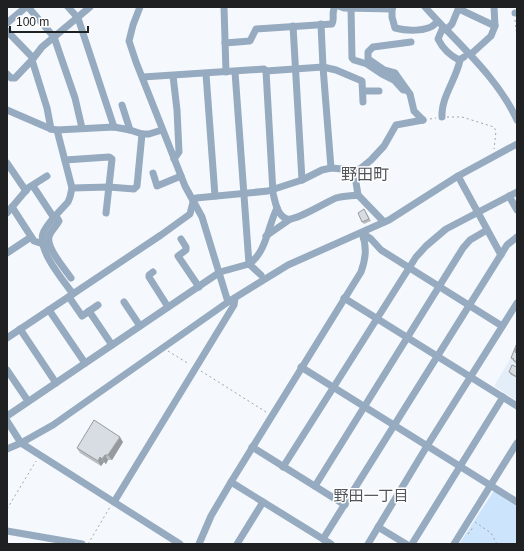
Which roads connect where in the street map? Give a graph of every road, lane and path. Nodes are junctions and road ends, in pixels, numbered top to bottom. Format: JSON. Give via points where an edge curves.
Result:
{"nodes":[{"id":1,"x":27,"y":7,"type":"edge"},
{"id":2,"x":68,"y":7,"type":"edge"},
{"id":3,"x":90,"y":7,"type":"edge"},
{"id":4,"x":140,"y":7,"type":"edge"},
{"id":5,"x":224,"y":7,"type":"edge"},
{"id":6,"x":335,"y":7,"type":"edge"},
{"id":7,"x":341,"y":7,"type":"edge"},
{"id":8,"x":494,"y":7,"type":"edge"},
{"id":9,"x":352,"y":8,"type":"junction"},
{"id":10,"x":369,"y":8,"type":"edge"},
{"id":11,"x":392,"y":8,"type":"edge"},
{"id":12,"x":428,"y":8,"type":"edge"},
{"id":13,"x":459,"y":8,"type":"edge"},
{"id":14,"x":516,"y":13,"type":"edge"},
{"id":15,"x":78,"y":18,"type":"junction"},
{"id":16,"x":7,"y":23,"type":"edge"},
{"id":17,"x":321,"y":24,"type":"junction"},
{"id":18,"x":435,"y":24,"type":"dead end"},
{"id":19,"x":292,"y":26,"type":"junction"},
{"id":20,"x":495,"y":26,"type":"junction"},
{"id":21,"x":445,"y":28,"type":"junction"},
{"id":22,"x":7,"y":30,"type":"edge"},
{"id":23,"x":517,"y":36,"type":"edge"},
{"id":24,"x":54,"y":37,"type":"junction"},
{"id":25,"x":411,"y":42,"type":"dead end"},
{"id":26,"x":225,"y":43,"type":"junction"},
{"id":27,"x":465,"y":57,"type":"junction"},
{"id":28,"x":32,"y":59,"type":"junction"},
{"id":29,"x":324,"y":67,"type":"junction"},
{"id":30,"x":296,"y":69,"type":"junction"},
{"id":31,"x":266,"y":71,"type":"junction"},
{"id":32,"x":226,"y":72,"type":"junction"},
{"id":33,"x":235,"y":72,"type":"junction"},
{"id":34,"x":7,"y":74,"type":"edge"},
{"id":35,"x":206,"y":74,"type":"junction"},
{"id":36,"x":172,"y":76,"type":"junction"},
{"id":37,"x":143,"y":77,"type":"junction"},
{"id":38,"x":407,"y":90,"type":"junction"},
{"id":39,"x":363,"y":91,"type":"junction"},
{"id":40,"x":379,"y":91,"type":"dead end"},
{"id":41,"x":363,"y":102,"type":"dead end"},
{"id":42,"x":122,"y":105,"type":"dead end"},
{"id":43,"x":7,"y":110,"type":"edge"},
{"id":44,"x":442,"y":117,"type":"junction"},
{"id":45,"x":423,"y":120,"type":"junction"},
{"id":46,"x":517,"y":120,"type":"edge"},
{"id":47,"x":114,"y":127,"type":"junction"},
{"id":48,"x":82,"y":128,"type":"junction"},
{"id":49,"x":54,"y":129,"type":"junction"},
{"id":50,"x":130,"y":130,"type":"junction"},
{"id":51,"x":162,"y":130,"type":"junction"},
{"id":52,"x":142,"y":134,"type":"junction"},
{"id":53,"x":517,"y":144,"type":"edge"},
{"id":54,"x":493,"y":156,"type":"junction"},
{"id":55,"x":174,"y":159,"type":"junction"},
{"id":56,"x":65,"y":160,"type":"junction"},
{"id":57,"x":7,"y":163,"type":"edge"},
{"id":58,"x":331,"y":168,"type":"junction"},
{"id":59,"x":353,"y":170,"type":"junction"},
{"id":60,"x":153,"y":173,"type":"dead end"},
{"id":61,"x":47,"y":176,"type":"dead end"},
{"id":62,"x":181,"y":176,"type":"junction"},
{"id":63,"x":458,"y":176,"type":"junction"},
{"id":64,"x":302,"y":180,"type":"junction"},
{"id":65,"x":109,"y":187,"type":"junction"},
{"id":66,"x":30,"y":188,"type":"junction"},
{"id":67,"x":72,"y":188,"type":"junction"},
{"id":68,"x":273,"y":189,"type":"junction"},
{"id":69,"x":517,"y":192,"type":"edge"},
{"id":70,"x":244,"y":193,"type":"junction"},
{"id":71,"x":358,"y":195,"type":"junction"},
{"id":72,"x":215,"y":196,"type":"junction"},
{"id":73,"x":509,"y":196,"type":"junction"},
{"id":74,"x":193,"y":202,"type":"junction"},
{"id":75,"x":277,"y":208,"type":"junction"},
{"id":76,"x":10,"y":210,"type":"edge"},
{"id":77,"x":517,"y":210,"type":"edge"},
{"id":78,"x":478,"y":212,"type":"junction"},
{"id":79,"x":106,"y":213,"type":"dead end"},
{"id":80,"x":55,"y":217,"type":"junction"},
{"id":81,"x":290,"y":220,"type":"junction"},
{"id":82,"x":384,"y":222,"type":"junction"},
{"id":83,"x":487,"y":230,"type":"junction"},
{"id":84,"x":362,"y":233,"type":"junction"},
{"id":85,"x":31,"y":236,"type":"junction"},
{"id":86,"x":266,"y":236,"type":"junction"},
{"id":87,"x":517,"y":237,"type":"edge"},
{"id":88,"x":181,"y":239,"type":"dead end"},
{"id":89,"x":42,"y":244,"type":"junction"},
{"id":90,"x":7,"y":253,"type":"edge"},
{"id":91,"x":501,"y":255,"type":"junction"},
{"id":92,"x":249,"y":264,"type":"junction"},
{"id":93,"x":409,"y":267,"type":"junction"},
{"id":94,"x":153,"y":272,"type":"dead end"},
{"id":95,"x":220,"y":272,"type":"junction"},
{"id":96,"x":261,"y":275,"type":"dead end"},
{"id":97,"x":71,"y":278,"type":"dead end"},
{"id":98,"x":440,"y":286,"type":"junction"},
{"id":99,"x":199,"y":287,"type":"junction"},
{"id":100,"x":71,"y":295,"type":"junction"},
{"id":101,"x":344,"y":298,"type":"junction"},
{"id":102,"x":232,"y":300,"type":"junction"},
{"id":103,"x":124,"y":302,"type":"dead end"},
{"id":104,"x":517,"y":303,"type":"edge"},
{"id":105,"x":98,"y":304,"type":"dead end"},
{"id":106,"x":470,"y":305,"type":"junction"},
{"id":107,"x":168,"y":308,"type":"junction"},
{"id":108,"x":49,"y":310,"type":"junction"},
{"id":109,"x":89,"y":311,"type":"junction"},
{"id":110,"x":377,"y":319,"type":"junction"},
{"id":111,"x":140,"y":326,"type":"junction"},
{"id":112,"x":502,"y":326,"type":"junction"},
{"id":113,"x":20,"y":329,"type":"junction"},
{"id":114,"x":7,"y":338,"type":"edge"},
{"id":115,"x":407,"y":338,"type":"junction"},
{"id":116,"x":112,"y":345,"type":"junction"},
{"id":117,"x":163,"y":348,"type":"junction"},
{"id":118,"x":438,"y":356,"type":"junction"},
{"id":119,"x":85,"y":363,"type":"junction"},
{"id":120,"x":301,"y":367,"type":"junction"},
{"id":121,"x":196,"y":369,"type":"junction"},
{"id":122,"x":7,"y":370,"type":"edge"},
{"id":123,"x":471,"y":377,"type":"junction"},
{"id":124,"x":56,"y":383,"type":"junction"},
{"id":125,"x":333,"y":388,"type":"junction"},
{"id":126,"x":503,"y":397,"type":"junction"},
{"id":127,"x":28,"y":401,"type":"junction"},
{"id":128,"x":517,"y":406,"type":"edge"},
{"id":129,"x":364,"y":407,"type":"junction"},
{"id":130,"x":7,"y":416,"type":"edge"},
{"id":131,"x":272,"y":416,"type":"junction"},
{"id":132,"x":7,"y":421,"type":"edge"},
{"id":133,"x":394,"y":426,"type":"junction"},
{"id":134,"x":21,"y":443,"type":"junction"},
{"id":135,"x":517,"y":443,"type":"edge"},
{"id":136,"x":427,"y":446,"type":"junction"},
{"id":137,"x":252,"y":447,"type":"junction"},
{"id":138,"x":7,"y":449,"type":"edge"},
{"id":139,"x":40,"y":456,"type":"junction"},
{"id":140,"x":283,"y":467,"type":"junction"},
{"id":141,"x":460,"y":467,"type":"junction"},
{"id":142,"x":231,"y":482,"type":"junction"},
{"id":143,"x":315,"y":486,"type":"junction"},
{"id":144,"x":490,"y":486,"type":"junction"},
{"id":145,"x":114,"y":502,"type":"junction"},
{"id":146,"x":263,"y":502,"type":"junction"},
{"id":147,"x":517,"y":502,"type":"edge"},
{"id":148,"x":345,"y":505,"type":"junction"},
{"id":149,"x":7,"y":509,"type":"edge"},
{"id":150,"x":378,"y":527,"type":"junction"},
{"id":151,"x":7,"y":531,"type":"edge"},
{"id":152,"x":467,"y":534,"type":"dead end"},
{"id":153,"x":323,"y":539,"type":"junction"},
{"id":154,"x":82,"y":544,"type":"edge"},
{"id":155,"x":88,"y":544,"type":"edge"},
{"id":156,"x":180,"y":544,"type":"edge"},
{"id":157,"x":198,"y":544,"type":"edge"},
{"id":158,"x":238,"y":544,"type":"edge"},
{"id":159,"x":330,"y":544,"type":"edge"},
{"id":160,"x":368,"y":544,"type":"edge"},
{"id":161,"x":406,"y":544,"type":"edge"},
{"id":162,"x":412,"y":544,"type":"edge"},
{"id":163,"x":454,"y":544,"type":"edge"},
{"id":164,"x":497,"y":544,"type":"edge"}],
"edges":[{"from":1,"to":16,"type":"street"},
{"from":1,"to":24,"type":"street"},
{"from":2,"to":15,"type":"street"},
{"from":3,"to":15,"type":"street"},
{"from":4,"to":37,"type":"street","via":[[129,41]]},
{"from":5,"to":26,"type":"street"},
{"from":6,"to":17,"type":"street","via":[[332,24]]},
{"from":7,"to":9,"type":"street"},
{"from":8,"to":20,"type":"street"},
{"from":9,"to":10,"type":"street"},
{"from":9,"to":38,"type":"street","via":[[352,58],[367,64]]},
{"from":10,"to":11,"type":"street"},
{"from":11,"to":18,"type":"street","via":[[395,28],[422,29],[431,28]]},
{"from":12,"to":21,"type":"street"},
{"from":13,"to":20,"type":"street"},
{"from":13,"to":21,"type":"street","via":[[452,24]]},
{"from":14,"to":23,"type":"path"},
{"from":15,"to":24,"type":"street"},
{"from":15,"to":47,"type":"street"},
{"from":17,"to":19,"type":"street"},
{"from":17,"to":29,"type":"street"},
{"from":19,"to":26,"type":"street","via":[[256,29],[250,41]]},
{"from":19,"to":30,"type":"street"},
{"from":20,"to":27,"type":"street","via":[[491,36]]},
{"from":21,"to":27,"type":"street"},
{"from":21,"to":27,"type":"street","via":[[438,39],[444,50],[452,57]]},
{"from":22,"to":28,"type":"street"},
{"from":24,"to":28,"type":"street"},
{"from":24,"to":48,"type":"street","via":[[75,98]]},
{"from":25,"to":38,"type":"street","via":[[373,47],[367,55],[368,59],[384,70],[395,73]]},
{"from":26,"to":32,"type":"street"},
{"from":27,"to":44,"type":"street","via":[[444,103]]},
{"from":27,"to":46,"type":"street","via":[[502,93]]},
{"from":28,"to":34,"type":"street","via":[[15,78]]},
{"from":28,"to":49,"type":"street"},
{"from":29,"to":30,"type":"street"},
{"from":29,"to":39,"type":"street","via":[[362,81]]},
{"from":29,"to":58,"type":"street"},
{"from":30,"to":31,"type":"street"},
{"from":30,"to":64,"type":"street"},
{"from":31,"to":33,"type":"street","via":[[264,69]]},
{"from":31,"to":68,"type":"street"},
{"from":32,"to":33,"type":"street"},
{"from":32,"to":35,"type":"street"},
{"from":33,"to":70,"type":"street"},
{"from":35,"to":36,"type":"street"},
{"from":35,"to":72,"type":"street"},
{"from":36,"to":37,"type":"street"},
{"from":36,"to":55,"type":"street","via":[[179,152]]},
{"from":37,"to":51,"type":"street"},
{"from":38,"to":45,"type":"street","via":[[414,111]]},
{"from":39,"to":40,"type":"street"},
{"from":39,"to":41,"type":"street"},
{"from":42,"to":50,"type":"street"},
{"from":43,"to":49,"type":"street"},
{"from":44,"to":45,"type":"path"},
{"from":44,"to":54,"type":"path","via":[[462,117],[494,126],[496,130]]},
{"from":45,"to":59,"type":"street","via":[[396,125],[384,146],[360,169]]},
{"from":47,"to":48,"type":"street"},
{"from":47,"to":50,"type":"street"},
{"from":48,"to":49,"type":"street"},
{"from":49,"to":56,"type":"street"},
{"from":50,"to":52,"type":"street"},
{"from":51,"to":52,"type":"street"},
{"from":51,"to":55,"type":"street"},
{"from":52,"to":65,"type":"street","via":[[137,186],[134,189]]},
{"from":53,"to":54,"type":"street"},
{"from":54,"to":63,"type":"street"},
{"from":55,"to":62,"type":"street"},
{"from":56,"to":65,"type":"street","via":[[110,157],[112,159]]},
{"from":56,"to":67,"type":"street"},
{"from":57,"to":66,"type":"street"},
{"from":58,"to":59,"type":"street"},
{"from":58,"to":64,"type":"street"},
{"from":59,"to":71,"type":"street"},
{"from":60,"to":62,"type":"street","via":[[157,186]]},
{"from":61,"to":66,"type":"street"},
{"from":62,"to":74,"type":"street"},
{"from":63,"to":78,"type":"street"},
{"from":63,"to":82,"type":"street"},
{"from":64,"to":68,"type":"street"},
{"from":65,"to":67,"type":"street"},
{"from":65,"to":79,"type":"street"},
{"from":66,"to":76,"type":"street"},
{"from":66,"to":80,"type":"street"},
{"from":67,"to":80,"type":"street","via":[[68,202]]},
{"from":68,"to":70,"type":"street"},
{"from":68,"to":75,"type":"street"},
{"from":69,"to":73,"type":"street"},
{"from":70,"to":72,"type":"street"},
{"from":70,"to":92,"type":"street"},
{"from":71,"to":81,"type":"street","via":[[338,197]]},
{"from":71,"to":82,"type":"street"},
{"from":72,"to":74,"type":"street","via":[[196,198]]},
{"from":73,"to":77,"type":"street"},
{"from":73,"to":78,"type":"street"},
{"from":74,"to":95,"type":"street","via":[[202,217]]},
{"from":74,"to":100,"type":"street","via":[[190,214]]},
{"from":75,"to":81,"type":"street"},
{"from":75,"to":86,"type":"street"},
{"from":76,"to":85,"type":"street"},
{"from":78,"to":83,"type":"street"},
{"from":78,"to":93,"type":"street","via":[[437,236]]},
{"from":80,"to":89,"type":"street","via":[[44,231]]},
{"from":80,"to":97,"type":"street","via":[[59,221],[50,232],[49,244]]},
{"from":81,"to":86,"type":"street"},
{"from":82,"to":84,"type":"street"},
{"from":83,"to":91,"type":"street"},
{"from":83,"to":98,"type":"street","via":[[470,240],[463,248]]},
{"from":84,"to":93,"type":"street","via":[[381,250]]},
{"from":84,"to":101,"type":"street","via":[[366,246],[364,262],[361,272]]},
{"from":84,"to":102,"type":"street","via":[[288,265]]},
{"from":85,"to":89,"type":"street","via":[[34,241]]},
{"from":85,"to":90,"type":"street"},
{"from":86,"to":92,"type":"street","via":[[261,250]]},
{"from":87,"to":91,"type":"street","via":[[507,245]]},
{"from":88,"to":99,"type":"street","via":[[186,250],[178,256]]},
{"from":89,"to":100,"type":"street"},
{"from":91,"to":106,"type":"street"},
{"from":92,"to":95,"type":"street"},
{"from":92,"to":96,"type":"street"},
{"from":93,"to":98,"type":"street"},
{"from":93,"to":110,"type":"street"},
{"from":94,"to":107,"type":"street","via":[[148,277]]},
{"from":95,"to":99,"type":"street"},
{"from":95,"to":102,"type":"street"},
{"from":98,"to":106,"type":"street"},
{"from":98,"to":115,"type":"street"},
{"from":99,"to":107,"type":"street"},
{"from":100,"to":108,"type":"street"},
{"from":100,"to":109,"type":"street","via":[[82,316]]},
{"from":101,"to":110,"type":"street"},
{"from":101,"to":120,"type":"street"},
{"from":102,"to":117,"type":"street"},
{"from":102,"to":121,"type":"street","via":[[234,305]]},
{"from":103,"to":111,"type":"street"},
{"from":104,"to":112,"type":"street"},
{"from":105,"to":109,"type":"street"},
{"from":106,"to":112,"type":"street"},
{"from":106,"to":118,"type":"street"},
{"from":107,"to":111,"type":"street"},
{"from":108,"to":113,"type":"street"},
{"from":108,"to":119,"type":"street"},
{"from":109,"to":116,"type":"street"},
{"from":110,"to":115,"type":"street"},
{"from":110,"to":125,"type":"street"},
{"from":111,"to":116,"type":"street"},
{"from":112,"to":123,"type":"street"},
{"from":113,"to":114,"type":"street"},
{"from":113,"to":124,"type":"street"},
{"from":115,"to":118,"type":"street"},
{"from":115,"to":129,"type":"street"},
{"from":116,"to":119,"type":"street"},
{"from":117,"to":121,"type":"path"},
{"from":117,"to":134,"type":"street","via":[[53,425]]},
{"from":118,"to":123,"type":"street"},
{"from":118,"to":133,"type":"street"},
{"from":119,"to":124,"type":"street"},
{"from":120,"to":125,"type":"street"},
{"from":120,"to":131,"type":"street"},
{"from":121,"to":131,"type":"path"},
{"from":121,"to":145,"type":"street"},
{"from":122,"to":127,"type":"street"},
{"from":123,"to":126,"type":"street"},
{"from":123,"to":136,"type":"street"},
{"from":124,"to":127,"type":"street"},
{"from":125,"to":129,"type":"street"},
{"from":125,"to":140,"type":"street"},
{"from":126,"to":128,"type":"street"},
{"from":126,"to":141,"type":"street"},
{"from":127,"to":130,"type":"street"},
{"from":129,"to":133,"type":"street"},
{"from":129,"to":143,"type":"street"},
{"from":131,"to":137,"type":"street"},
{"from":132,"to":134,"type":"street"},
{"from":133,"to":136,"type":"street"},
{"from":133,"to":148,"type":"street"},
{"from":134,"to":138,"type":"street"},
{"from":134,"to":139,"type":"street"},
{"from":135,"to":144,"type":"street"},
{"from":136,"to":141,"type":"street"},
{"from":136,"to":150,"type":"street"},
{"from":137,"to":140,"type":"street"},
{"from":137,"to":142,"type":"street"},
{"from":139,"to":145,"type":"street"},
{"from":139,"to":149,"type":"path"},
{"from":140,"to":143,"type":"street"},
{"from":141,"to":144,"type":"street"},
{"from":141,"to":162,"type":"street"},
{"from":142,"to":146,"type":"street"},
{"from":142,"to":157,"type":"street"},
{"from":143,"to":148,"type":"street"},
{"from":144,"to":147,"type":"street"},
{"from":144,"to":163,"type":"street"},
{"from":145,"to":155,"type":"path"},
{"from":145,"to":156,"type":"street"},
{"from":146,"to":153,"type":"street"},
{"from":146,"to":158,"type":"street"},
{"from":148,"to":153,"type":"street"},
{"from":150,"to":160,"type":"street"},
{"from":150,"to":161,"type":"street"},
{"from":151,"to":154,"type":"street"},
{"from":152,"to":164,"type":"path","via":[[475,522],[491,533]]},
{"from":153,"to":159,"type":"street"}]}
